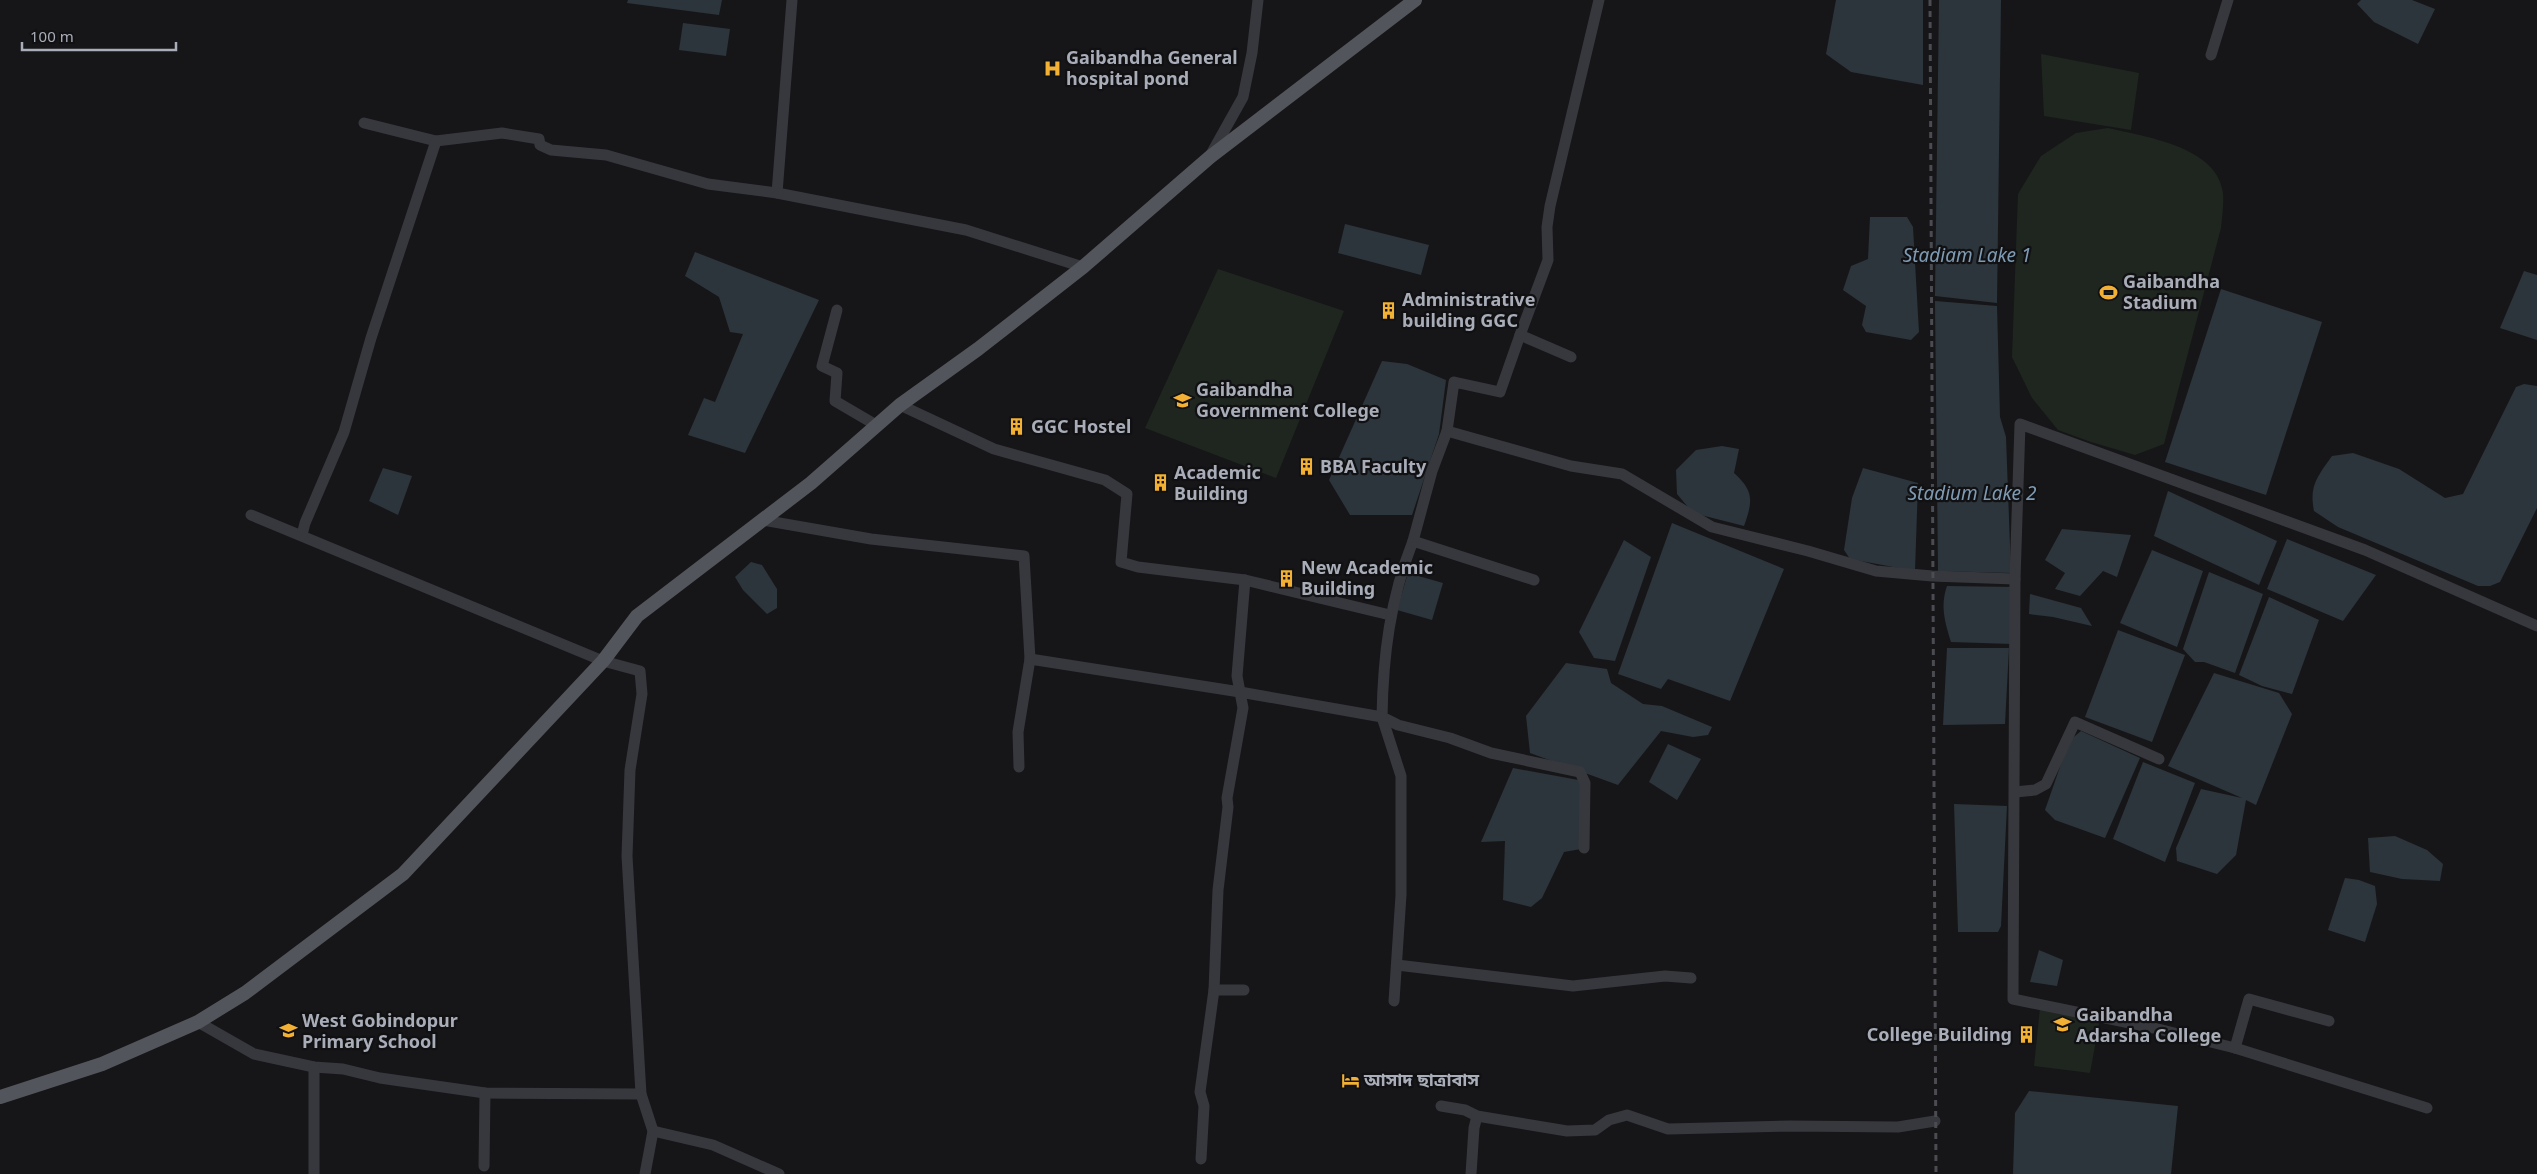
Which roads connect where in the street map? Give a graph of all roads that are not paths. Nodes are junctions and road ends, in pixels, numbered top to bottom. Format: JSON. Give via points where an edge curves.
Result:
{"nodes":[{"id":1,"x":792,"y":0,"type":"edge"},
{"id":2,"x":1258,"y":0,"type":"edge"},
{"id":3,"x":1415,"y":0,"type":"edge"},
{"id":4,"x":1599,"y":0,"type":"edge"},
{"id":5,"x":2228,"y":0,"type":"edge"},
{"id":6,"x":2211,"y":55,"type":"dead end"},
{"id":7,"x":364,"y":123,"type":"dead end"},
{"id":8,"x":436,"y":141,"type":"junction"},
{"id":9,"x":1210,"y":157,"type":"junction"},
{"id":10,"x":777,"y":193,"type":"junction"},
{"id":11,"x":1083,"y":267,"type":"junction"},
{"id":12,"x":837,"y":310,"type":"dead end"},
{"id":13,"x":1520,"y":335,"type":"junction"},
{"id":14,"x":1571,"y":357,"type":"dead end"},
{"id":15,"x":900,"y":405,"type":"junction"},
{"id":16,"x":876,"y":425,"type":"junction"},
{"id":17,"x":1448,"y":431,"type":"junction"},
{"id":18,"x":251,"y":515,"type":"dead end"},
{"id":19,"x":762,"y":520,"type":"junction"},
{"id":20,"x":302,"y":535,"type":"junction"},
{"id":21,"x":1413,"y":541,"type":"junction"},
{"id":22,"x":2015,"y":579,"type":"junction"},
{"id":23,"x":1245,"y":580,"type":"junction"},
{"id":24,"x":1534,"y":580,"type":"dead end"},
{"id":25,"x":1390,"y":615,"type":"junction"},
{"id":26,"x":2537,"y":626,"type":"edge"},
{"id":27,"x":1030,"y":659,"type":"junction"},
{"id":28,"x":603,"y":661,"type":"junction"},
{"id":29,"x":1240,"y":692,"type":"junction"},
{"id":30,"x":1382,"y":717,"type":"junction"},
{"id":31,"x":2159,"y":759,"type":"dead end"},
{"id":32,"x":1019,"y":767,"type":"dead end"},
{"id":33,"x":2015,"y":792,"type":"junction"},
{"id":34,"x":1584,"y":848,"type":"dead end"},
{"id":35,"x":1397,"y":965,"type":"junction"},
{"id":36,"x":1691,"y":978,"type":"dead end"},
{"id":37,"x":1214,"y":990,"type":"junction"},
{"id":38,"x":1244,"y":990,"type":"dead end"},
{"id":39,"x":1394,"y":1001,"type":"dead end"},
{"id":40,"x":2328,"y":1021,"type":"dead end"},
{"id":41,"x":198,"y":1022,"type":"junction"},
{"id":42,"x":2235,"y":1048,"type":"junction"},
{"id":43,"x":314,"y":1067,"type":"junction"},
{"id":44,"x":485,"y":1092,"type":"junction"},
{"id":45,"x":640,"y":1094,"type":"junction"},
{"id":46,"x":0,"y":1097,"type":"edge"},
{"id":47,"x":1441,"y":1106,"type":"dead end"},
{"id":48,"x":2427,"y":1108,"type":"dead end"},
{"id":49,"x":1477,"y":1116,"type":"junction"},
{"id":50,"x":1935,"y":1121,"type":"dead end"},
{"id":51,"x":653,"y":1132,"type":"junction"},
{"id":52,"x":1201,"y":1159,"type":"dead end"},
{"id":53,"x":484,"y":1166,"type":"dead end"},
{"id":54,"x":314,"y":1174,"type":"edge"},
{"id":55,"x":645,"y":1174,"type":"edge"},
{"id":56,"x":779,"y":1174,"type":"edge"},
{"id":57,"x":1471,"y":1174,"type":"edge"}],
"edges":[{"from":1,"to":10,"type":"street"},
{"from":2,"to":9,"type":"street","via":[[1243,97]]},
{"from":3,"to":9,"type":"main road"},
{"from":4,"to":13,"type":"street","via":[[1550,206],[1548,260]]},
{"from":5,"to":6,"type":"street"},
{"from":7,"to":8,"type":"street"},
{"from":8,"to":10,"type":"street","via":[[502,133],[520,135],[539,140],[540,145],[551,150],[606,155],[708,184]]},
{"from":8,"to":20,"type":"street","via":[[346,424]]},
{"from":9,"to":11,"type":"main road"},
{"from":10,"to":11,"type":"street","via":[[966,230]]},
{"from":11,"to":15,"type":"main road"},
{"from":12,"to":16,"type":"street","via":[[822,366],[837,373],[834,401]]},
{"from":13,"to":14,"type":"street"},
{"from":13,"to":17,"type":"street","via":[[1500,392],[1454,382]]},
{"from":15,"to":16,"type":"main road"},
{"from":15,"to":23,"type":"street","via":[[994,449],[1105,480],[1128,494],[1121,562],[1138,567]]},
{"from":16,"to":19,"type":"main road","via":[[811,483]]},
{"from":17,"to":21,"type":"street","via":[[1432,471]]},
{"from":17,"to":22,"type":"street","via":[[1571,466],[1622,474],[1712,528],[1876,571]]},
{"from":18,"to":20,"type":"street"},
{"from":19,"to":27,"type":"street","via":[[871,539],[1024,556]]},
{"from":19,"to":28,"type":"main road","via":[[637,616]]},
{"from":20,"to":28,"type":"street"},
{"from":21,"to":24,"type":"street"},
{"from":21,"to":25,"type":"street"},
{"from":22,"to":26,"type":"street","via":[[2020,424],[2365,550]]},
{"from":22,"to":33,"type":"street"},
{"from":23,"to":25,"type":"street"},
{"from":23,"to":29,"type":"street","via":[[1237,676]]},
{"from":25,"to":30,"type":"street","via":[[1383,668]]},
{"from":27,"to":29,"type":"street"},
{"from":27,"to":32,"type":"street","via":[[1018,732]]},
{"from":28,"to":41,"type":"main road","via":[[403,874],[245,993]]},
{"from":28,"to":45,"type":"street","via":[[640,671],[642,694],[630,770],[627,856]]},
{"from":29,"to":30,"type":"street"},
{"from":29,"to":37,"type":"street","via":[[1243,708],[1227,798],[1218,890]]},
{"from":30,"to":34,"type":"street","via":[[1398,725],[1450,738],[1491,753],[1580,772],[1585,783]]},
{"from":30,"to":35,"type":"street","via":[[1401,776],[1401,895]]},
{"from":31,"to":33,"type":"street","via":[[2075,722],[2046,784],[2035,790]]},
{"from":33,"to":42,"type":"street","via":[[2013,999]]},
{"from":35,"to":36,"type":"street","via":[[1573,986],[1666,976]]},
{"from":35,"to":39,"type":"street"},
{"from":37,"to":38,"type":"street"},
{"from":37,"to":52,"type":"street","via":[[1200,1092],[1204,1106]]},
{"from":40,"to":42,"type":"street","via":[[2249,1000]]},
{"from":41,"to":43,"type":"street","via":[[254,1054]]},
{"from":41,"to":46,"type":"main road","via":[[102,1064]]},
{"from":42,"to":48,"type":"street"},
{"from":43,"to":44,"type":"street","via":[[343,1068],[380,1078]]},
{"from":43,"to":54,"type":"street"},
{"from":44,"to":45,"type":"street"},
{"from":44,"to":53,"type":"street"},
{"from":45,"to":51,"type":"street"},
{"from":47,"to":49,"type":"street","via":[[1465,1110]]},
{"from":49,"to":50,"type":"street","via":[[1567,1131],[1595,1130],[1609,1120],[1627,1116],[1668,1129],[1898,1127]]},
{"from":49,"to":57,"type":"street"},
{"from":51,"to":55,"type":"street"},
{"from":51,"to":56,"type":"street","via":[[714,1145]]}]}
